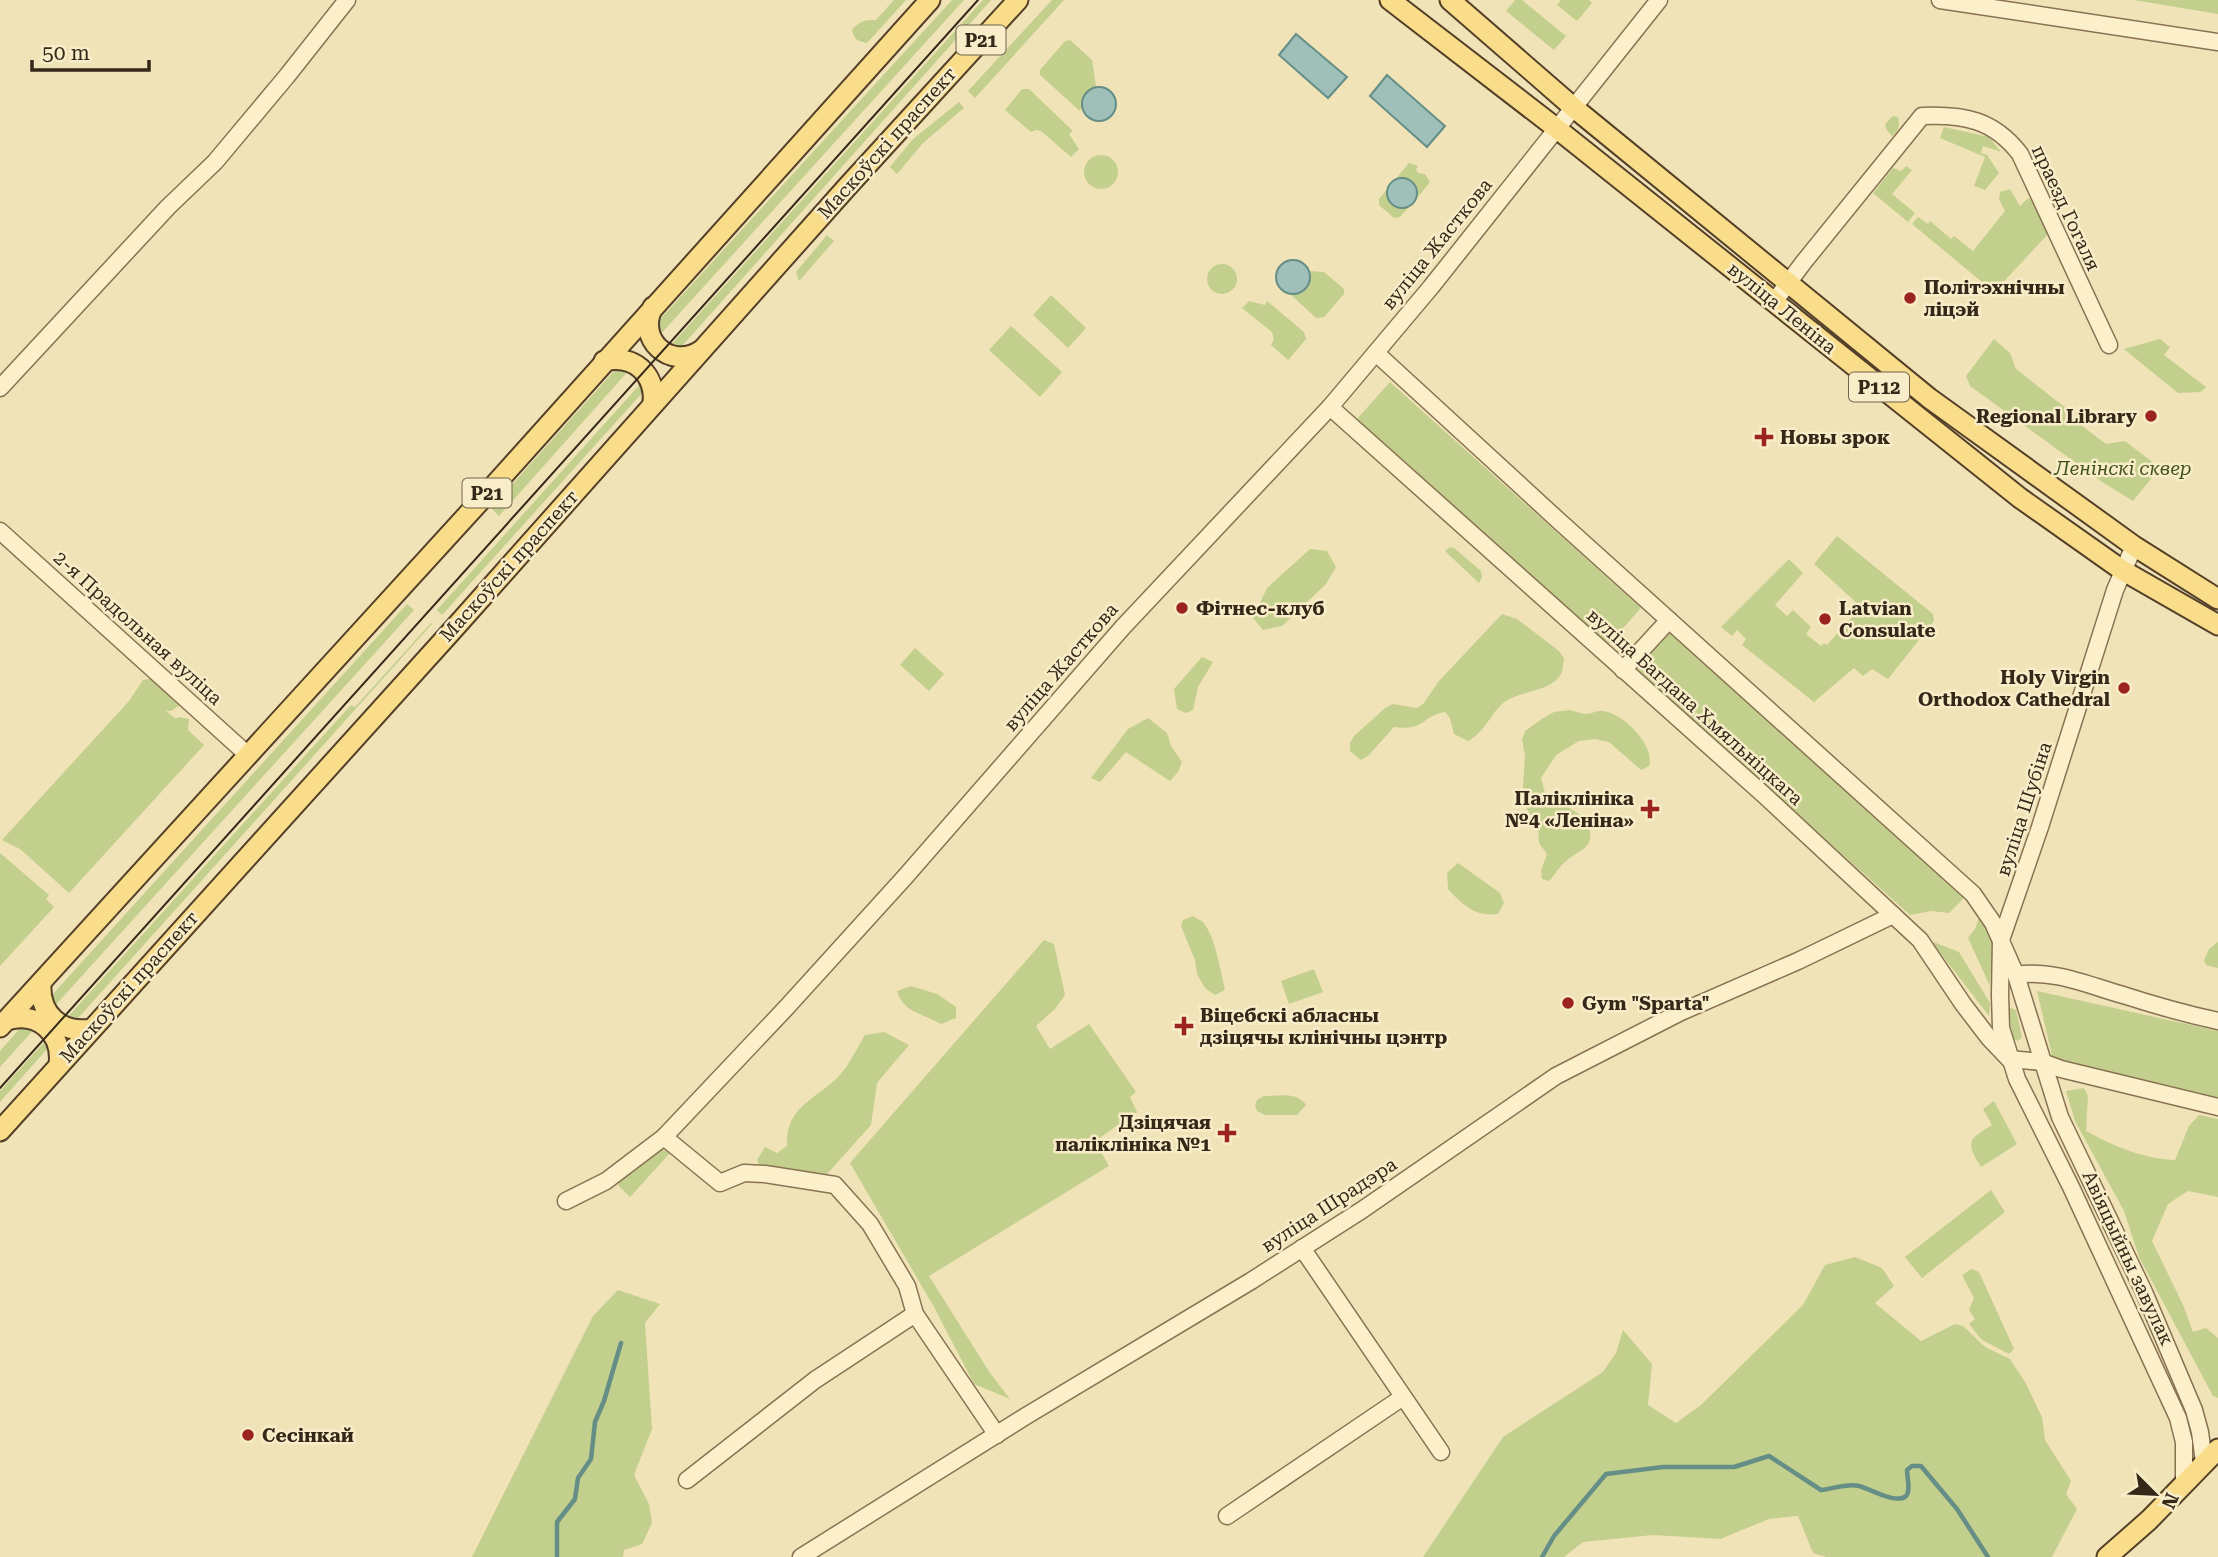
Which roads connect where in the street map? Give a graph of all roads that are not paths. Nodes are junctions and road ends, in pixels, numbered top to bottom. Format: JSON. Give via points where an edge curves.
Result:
{"nodes":[{"id":1,"x":347,"y":0,"type":"edge"},
{"id":2,"x":930,"y":0,"type":"edge"},
{"id":3,"x":1018,"y":0,"type":"edge"},
{"id":4,"x":1390,"y":0,"type":"edge"},
{"id":5,"x":1450,"y":0,"type":"edge"},
{"id":6,"x":1659,"y":0,"type":"edge"},
{"id":7,"x":1940,"y":0,"type":"edge"},
{"id":8,"x":2218,"y":42,"type":"edge"},
{"id":9,"x":1573,"y":107,"type":"junction"},
{"id":10,"x":1556,"y":128,"type":"junction"},
{"id":11,"x":1788,"y":283,"type":"junction"},
{"id":12,"x":1774,"y":302,"type":"junction"},
{"id":13,"x":653,"y":307,"type":"junction"},
{"id":14,"x":2109,"y":345,"type":"dead end"},
{"id":15,"x":700,"y":351,"type":"junction"},
{"id":16,"x":1376,"y":353,"type":"junction"},
{"id":17,"x":604,"y":361,"type":"junction"},
{"id":18,"x":0,"y":388,"type":"edge"},
{"id":19,"x":653,"y":404,"type":"junction"},
{"id":20,"x":1330,"y":407,"type":"junction"},
{"id":21,"x":0,"y":531,"type":"edge"},
{"id":22,"x":2134,"y":546,"type":"junction"},
{"id":23,"x":2122,"y":570,"type":"junction"},
{"id":24,"x":2218,"y":599,"type":"edge"},
{"id":25,"x":1669,"y":620,"type":"junction"},
{"id":26,"x":2218,"y":625,"type":"edge"},
{"id":27,"x":1623,"y":670,"type":"junction"},
{"id":28,"x":249,"y":756,"type":"junction"},
{"id":29,"x":1893,"y":915,"type":"junction"},
{"id":30,"x":2001,"y":940,"type":"junction"},
{"id":31,"x":2016,"y":975,"type":"junction"},
{"id":32,"x":41,"y":984,"type":"junction"},
{"id":33,"x":2218,"y":1021,"type":"edge"},
{"id":34,"x":4,"y":1024,"type":"edge"},
{"id":35,"x":91,"y":1029,"type":"junction"},
{"id":36,"x":2009,"y":1059,"type":"junction"},
{"id":37,"x":2042,"y":1062,"type":"junction"},
{"id":38,"x":59,"y":1065,"type":"junction"},
{"id":39,"x":2218,"y":1107,"type":"edge"},
{"id":40,"x":0,"y":1131,"type":"edge"},
{"id":41,"x":664,"y":1137,"type":"junction"},
{"id":42,"x":566,"y":1201,"type":"dead end"},
{"id":43,"x":1302,"y":1248,"type":"junction"},
{"id":44,"x":915,"y":1314,"type":"junction"},
{"id":45,"x":1403,"y":1397,"type":"junction"},
{"id":46,"x":997,"y":1434,"type":"junction"},
{"id":47,"x":1441,"y":1452,"type":"dead end"},
{"id":48,"x":2211,"y":1455,"type":"edge"},
{"id":49,"x":687,"y":1480,"type":"dead end"},
{"id":50,"x":2184,"y":1483,"type":"junction"},
{"id":51,"x":1227,"y":1516,"type":"dead end"},
{"id":52,"x":801,"y":1557,"type":"edge"},
{"id":53,"x":2107,"y":1557,"type":"edge"}],
"edges":[{"from":1,"to":18,"type":"street","via":[[215,162]]},
{"from":2,"to":13,"type":"main road","number":"Р21"},
{"from":3,"to":15,"type":"main road","name":"Маскоўскі праспект","number":"Р21"},
{"from":4,"to":10,"type":"main road","name":"вуліца Леніна","number":"Р112"},
{"from":5,"to":9,"type":"main road","name":"вуліца Леніна","number":"Р112"},
{"from":6,"to":9,"type":"street","name":"вуліца Жасткова"},
{"from":7,"to":8,"type":"street"},
{"from":9,"to":10,"type":"street","name":"вуліца Жасткова"},
{"from":9,"to":11,"type":"main road","name":"вуліца Леніна","number":"Р112"},
{"from":10,"to":12,"type":"main road","name":"вуліца Леніна","number":"Р112"},
{"from":10,"to":16,"type":"street","name":"вуліца Жасткова"},
{"from":11,"to":12,"type":"street","name":"праезд Гогаля"},
{"from":11,"to":14,"type":"street","name":"праезд Гогаля","via":[[1922,116],[1951,114],[1993,128],[2020,154]]},
{"from":11,"to":22,"type":"main road","name":"вуліца Леніна","number":"Р112","via":[[1929,398]]},
{"from":12,"to":23,"type":"main road","name":"вуліца Леніна","number":"Р112","via":[[2020,498]]},
{"from":13,"to":15,"type":"main road","via":[[648,329],[659,350],[680,358]]},
{"from":13,"to":17,"type":"main road","number":"Р21"},
{"from":15,"to":19,"type":"main road","name":"Маскоўскі праспект","number":"Р21"},
{"from":16,"to":20,"type":"street","name":"вуліца Жасткова"},
{"from":16,"to":25,"type":"street"},
{"from":17,"to":19,"type":"main road","via":[[629,360],[643,369],[653,385]]},
{"from":17,"to":28,"type":"main road","number":"Р21"},
{"from":19,"to":35,"type":"main road","name":"Маскоўскі праспект","number":"Р21"},
{"from":20,"to":27,"type":"street","name":"вуліца Багдана Хмяльніцкага"},
{"from":20,"to":41,"type":"street","name":"вуліца Жасткова","via":[[1123,627],[905,877]]},
{"from":21,"to":28,"type":"street","name":"2-я Прадольная вуліца"},
{"from":22,"to":23,"type":"street","name":"вуліца Шубіна"},
{"from":22,"to":24,"type":"main road","name":"вуліца Леніна","number":"Р112"},
{"from":23,"to":26,"type":"main road","name":"вуліца Леніна","number":"Р112"},
{"from":23,"to":30,"type":"street","name":"вуліца Шубіна"},
{"from":25,"to":27,"type":"street"},
{"from":25,"to":30,"type":"street","via":[[1973,894]]},
{"from":27,"to":29,"type":"street","name":"вуліца Багдана Хмяльніцкага"},
{"from":28,"to":32,"type":"main road","number":"Р21"},
{"from":29,"to":36,"type":"street","name":"вуліца Багдана Хмяльніцкага","via":[[1920,940],[1963,1004]]},
{"from":29,"to":43,"type":"street","name":"вуліца Шрадэра","via":[[1581,1061]]},
{"from":30,"to":31,"type":"street"},
{"from":30,"to":36,"type":"street","via":[[2001,1028]]},
{"from":31,"to":33,"type":"street","via":[[2035,971],[2066,978]]},
{"from":31,"to":37,"type":"street"},
{"from":32,"to":34,"type":"main road","number":"Р21"},
{"from":32,"to":35,"type":"main road","via":[[45,1008],[55,1021],[76,1030]]},
{"from":34,"to":38,"type":"main road","via":[[24,1017],[48,1027],[60,1049]]},
{"from":35,"to":38,"type":"main road","name":"Маскоўскі праспект","number":"Р21"},
{"from":36,"to":37,"type":"street"},
{"from":36,"to":50,"type":"street","name":"Авіяцыйны завулак","via":[[2178,1418],[2184,1442]]},
{"from":37,"to":39,"type":"street"},
{"from":37,"to":48,"type":"street","name":"Авіяцыйны завулак","via":[[2060,1117],[2144,1292]]},
{"from":38,"to":40,"type":"main road","name":"Маскоўскі праспект","number":"Р21"},
{"from":41,"to":42,"type":"street","name":"вуліца Жасткова","via":[[606,1181]]},
{"from":41,"to":44,"type":"street","via":[[720,1184],[744,1173],[835,1185],[876,1234],[907,1286]]},
{"from":43,"to":45,"type":"street"},
{"from":43,"to":46,"type":"street","name":"вуліца Шрадэра"},
{"from":44,"to":46,"type":"street"},
{"from":44,"to":49,"type":"street","via":[[815,1380]]},
{"from":45,"to":47,"type":"street"},
{"from":45,"to":51,"type":"street"},
{"from":46,"to":52,"type":"street","name":"вуліца Шрадэра"},
{"from":48,"to":50,"type":"main road"},
{"from":50,"to":53,"type":"main road"}]}
